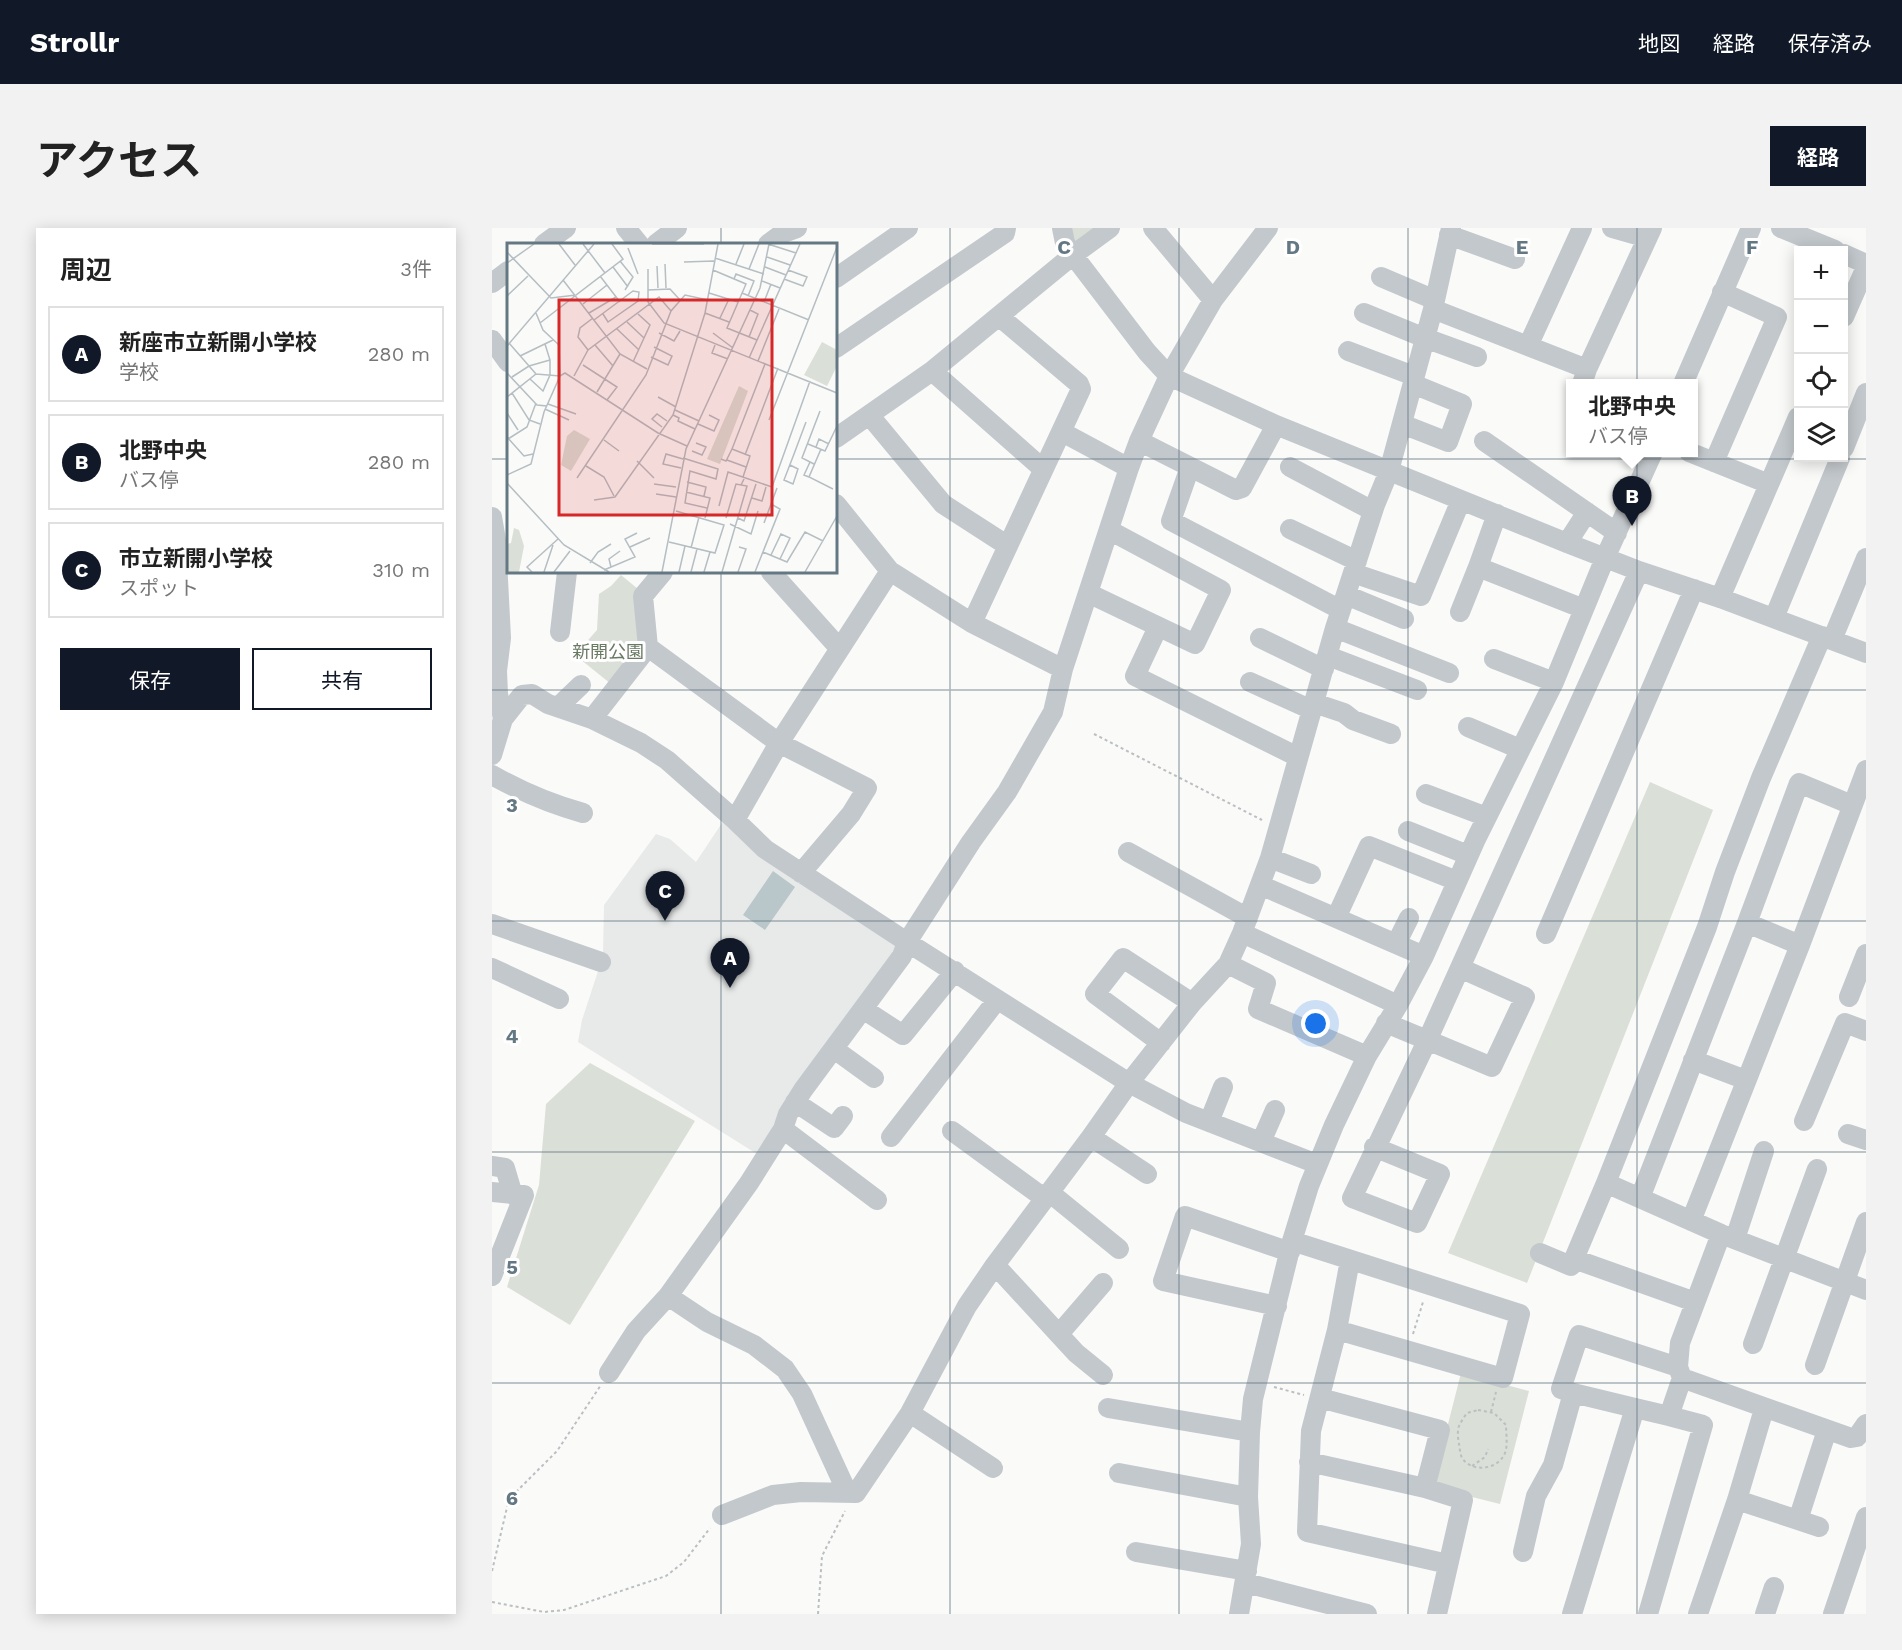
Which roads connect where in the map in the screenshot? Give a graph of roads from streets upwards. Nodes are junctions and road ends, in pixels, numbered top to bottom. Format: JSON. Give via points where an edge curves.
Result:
{"nodes":[{"id":1,"x":626,"y":228,"type":"edge"},
{"id":2,"x":677,"y":228,"type":"edge"},
{"id":3,"x":797,"y":228,"type":"edge"},
{"id":4,"x":908,"y":228,"type":"edge"},
{"id":5,"x":1006,"y":228,"type":"edge"},
{"id":6,"x":1062,"y":228,"type":"edge"},
{"id":7,"x":1110,"y":228,"type":"edge"},
{"id":8,"x":1153,"y":228,"type":"edge"},
{"id":9,"x":1268,"y":228,"type":"edge"},
{"id":10,"x":1582,"y":228,"type":"edge"},
{"id":11,"x":1612,"y":228,"type":"edge"},
{"id":12,"x":1751,"y":228,"type":"edge"},
{"id":13,"x":1781,"y":228,"type":"edge"},
{"id":14,"x":1450,"y":230,"type":"edge"},
{"id":15,"x":1649,"y":233,"type":"edge"},
{"id":16,"x":884,"y":234,"type":"edge"},
{"id":17,"x":1815,"y":235,"type":"edge"},
{"id":18,"x":638,"y":243,"type":"edge"},
{"id":19,"x":657,"y":243,"type":"edge"},
{"id":20,"x":769,"y":243,"type":"edge"},
{"id":21,"x":1830,"y":246,"type":"edge"},
{"id":22,"x":1073,"y":255,"type":"junction"},
{"id":23,"x":1848,"y":256,"type":"edge"},
{"id":24,"x":1515,"y":259,"type":"dead end"},
{"id":25,"x":1866,"y":265,"type":"edge"},
{"id":26,"x":507,"y":272,"type":"edge"},
{"id":27,"x":837,"y":277,"type":"edge"},
{"id":28,"x":1381,"y":277,"type":"dead end"},
{"id":29,"x":492,"y":283,"type":"edge"},
{"id":30,"x":1722,"y":292,"type":"junction"},
{"id":31,"x":1213,"y":300,"type":"junction"},
{"id":32,"x":1434,"y":305,"type":"junction"},
{"id":33,"x":1848,"y":308,"type":"edge"},
{"id":34,"x":1364,"y":313,"type":"dead end"},
{"id":35,"x":1000,"y":316,"type":"junction"},
{"id":36,"x":1425,"y":339,"type":"junction"},
{"id":37,"x":492,"y":340,"type":"edge"},
{"id":38,"x":1528,"y":346,"type":"junction"},
{"id":39,"x":837,"y":347,"type":"edge"},
{"id":40,"x":1348,"y":351,"type":"dead end"},
{"id":41,"x":1477,"y":357,"type":"dead end"},
{"id":42,"x":507,"y":361,"type":"edge"},
{"id":43,"x":932,"y":371,"type":"junction"},
{"id":44,"x":1169,"y":376,"type":"junction"},
{"id":45,"x":1585,"y":376,"type":"edge"},
{"id":46,"x":1685,"y":379,"type":"edge"},
{"id":47,"x":1413,"y":380,"type":"junction"},
{"id":48,"x":1866,"y":393,"type":"edge"},
{"id":49,"x":870,"y":416,"type":"junction"},
{"id":50,"x":1402,"y":424,"type":"junction"},
{"id":51,"x":1275,"y":425,"type":"junction"},
{"id":52,"x":1794,"y":426,"type":"edge"},
{"id":53,"x":1062,"y":432,"type":"junction"},
{"id":54,"x":837,"y":437,"type":"edge"},
{"id":55,"x":1848,"y":438,"type":"edge"},
{"id":56,"x":1139,"y":441,"type":"junction"},
{"id":57,"x":1484,"y":441,"type":"dead end"},
{"id":58,"x":1698,"y":456,"type":"edge"},
{"id":59,"x":1651,"y":457,"type":"edge"},
{"id":60,"x":1714,"y":462,"type":"junction"},
{"id":61,"x":1838,"y":462,"type":"edge"},
{"id":62,"x":1190,"y":467,"type":"junction"},
{"id":63,"x":1290,"y":467,"type":"dead end"},
{"id":64,"x":1129,"y":468,"type":"junction"},
{"id":65,"x":1043,"y":469,"type":"junction"},
{"id":66,"x":1389,"y":471,"type":"junction"},
{"id":67,"x":1769,"y":484,"type":"junction"},
{"id":68,"x":1461,"y":500,"type":"junction"},
{"id":69,"x":837,"y":505,"type":"edge"},
{"id":70,"x":1373,"y":511,"type":"junction"},
{"id":71,"x":1587,"y":512,"type":"junction"},
{"id":72,"x":1497,"y":514,"type":"junction"},
{"id":73,"x":492,"y":517,"type":"edge"},
{"id":74,"x":1109,"y":530,"type":"junction"},
{"id":75,"x":1290,"y":530,"type":"dead end"},
{"id":76,"x":1617,"y":533,"type":"junction"},
{"id":77,"x":1567,"y":543,"type":"junction"},
{"id":78,"x":1008,"y":546,"type":"junction"},
{"id":79,"x":1605,"y":558,"type":"junction"},
{"id":80,"x":1866,"y":558,"type":"edge"},
{"id":81,"x":1355,"y":567,"type":"junction"},
{"id":82,"x":1478,"y":567,"type":"junction"},
{"id":83,"x":503,"y":571,"type":"edge"},
{"id":84,"x":890,"y":571,"type":"junction"},
{"id":85,"x":1639,"y":571,"type":"junction"},
{"id":86,"x":567,"y":573,"type":"edge"},
{"id":87,"x":662,"y":573,"type":"edge"},
{"id":88,"x":772,"y":573,"type":"edge"},
{"id":89,"x":1694,"y":589,"type":"junction"},
{"id":90,"x":1088,"y":593,"type":"junction"},
{"id":91,"x":1720,"y":598,"type":"junction"},
{"id":92,"x":1584,"y":609,"type":"junction"},
{"id":93,"x":1341,"y":611,"type":"junction"},
{"id":94,"x":1460,"y":612,"type":"dead end"},
{"id":95,"x":1774,"y":618,"type":"junction"},
{"id":96,"x":1404,"y":619,"type":"dead end"},
{"id":97,"x":972,"y":623,"type":"junction"},
{"id":98,"x":1158,"y":627,"type":"junction"},
{"id":99,"x":560,"y":632,"type":"dead end"},
{"id":100,"x":1260,"y":638,"type":"dead end"},
{"id":101,"x":1827,"y":638,"type":"junction"},
{"id":102,"x":648,"y":647,"type":"junction"},
{"id":103,"x":840,"y":649,"type":"junction"},
{"id":104,"x":1866,"y":653,"type":"edge"},
{"id":105,"x":1494,"y":659,"type":"dead end"},
{"id":106,"x":1326,"y":662,"type":"junction"},
{"id":107,"x":1063,"y":669,"type":"junction"},
{"id":108,"x":1449,"y":674,"type":"dead end"},
{"id":109,"x":1250,"y":682,"type":"dead end"},
{"id":110,"x":1554,"y":682,"type":"junction"},
{"id":111,"x":581,"y":685,"type":"dead end"},
{"id":112,"x":1417,"y":690,"type":"dead end"},
{"id":113,"x":558,"y":707,"type":"junction"},
{"id":114,"x":1313,"y":707,"type":"junction"},
{"id":115,"x":497,"y":718,"type":"edge"},
{"id":116,"x":592,"y":719,"type":"junction"},
{"id":117,"x":1468,"y":727,"type":"dead end"},
{"id":118,"x":1391,"y":734,"type":"dead end"},
{"id":119,"x":779,"y":743,"type":"junction"},
{"id":120,"x":1520,"y":749,"type":"junction"},
{"id":121,"x":492,"y":755,"type":"edge"},
{"id":122,"x":1298,"y":757,"type":"junction"},
{"id":123,"x":1866,"y":770,"type":"edge"},
{"id":124,"x":492,"y":775,"type":"edge"},
{"id":125,"x":1426,"y":794,"type":"dead end"},
{"id":126,"x":1852,"y":805,"type":"junction"},
{"id":127,"x":583,"y":813,"type":"dead end"},
{"id":128,"x":1487,"y":817,"type":"junction"},
{"id":129,"x":735,"y":820,"type":"junction"},
{"id":130,"x":1408,"y":831,"type":"dead end"},
{"id":131,"x":1128,"y":852,"type":"dead end"},
{"id":132,"x":1468,"y":855,"type":"junction"},
{"id":133,"x":1270,"y":858,"type":"junction"},
{"id":134,"x":801,"y":873,"type":"junction"},
{"id":135,"x":1311,"y":874,"type":"dead end"},
{"id":136,"x":1457,"y":881,"type":"junction"},
{"id":137,"x":1260,"y":885,"type":"junction"},
{"id":138,"x":1336,"y":918,"type":"junction"},
{"id":139,"x":1409,"y":918,"type":"dead end"},
{"id":140,"x":1747,"y":923,"type":"junction"},
{"id":141,"x":492,"y":924,"type":"edge"},
{"id":142,"x":1245,"y":925,"type":"junction"},
{"id":143,"x":1546,"y":934,"type":"dead end"},
{"id":144,"x":907,"y":942,"type":"junction"},
{"id":145,"x":1396,"y":944,"type":"junction"},
{"id":146,"x":1800,"y":945,"type":"junction"},
{"id":147,"x":1866,"y":954,"type":"edge"},
{"id":148,"x":1424,"y":956,"type":"junction"},
{"id":149,"x":601,"y":962,"type":"dead end"},
{"id":150,"x":1228,"y":964,"type":"junction"},
{"id":151,"x":492,"y":968,"type":"edge"},
{"id":152,"x":1460,"y":968,"type":"junction"},
{"id":153,"x":955,"y":971,"type":"junction"},
{"id":154,"x":1849,"y":997,"type":"dead end"},
{"id":155,"x":559,"y":999,"type":"dead end"},
{"id":156,"x":997,"y":1000,"type":"junction"},
{"id":157,"x":1192,"y":1003,"type":"junction"},
{"id":158,"x":1398,"y":1005,"type":"junction"},
{"id":159,"x":863,"y":1009,"type":"junction"},
{"id":160,"x":1386,"y":1023,"type":"junction"},
{"id":161,"x":1866,"y":1031,"type":"edge"},
{"id":162,"x":1427,"y":1041,"type":"junction"},
{"id":163,"x":1161,"y":1043,"type":"junction"},
{"id":164,"x":834,"y":1048,"type":"junction"},
{"id":165,"x":1367,"y":1056,"type":"junction"},
{"id":166,"x":1693,"y":1060,"type":"junction"},
{"id":167,"x":874,"y":1078,"type":"dead end"},
{"id":168,"x":1746,"y":1080,"type":"junction"},
{"id":169,"x":1129,"y":1083,"type":"junction"},
{"id":170,"x":1222,"y":1088,"type":"dead end"},
{"id":171,"x":795,"y":1102,"type":"junction"},
{"id":172,"x":1275,"y":1110,"type":"dead end"},
{"id":173,"x":843,"y":1116,"type":"dead end"},
{"id":174,"x":1804,"y":1121,"type":"dead end"},
{"id":175,"x":1209,"y":1122,"type":"junction"},
{"id":176,"x":783,"y":1129,"type":"junction"},
{"id":177,"x":952,"y":1131,"type":"dead end"},
{"id":178,"x":891,"y":1137,"type":"dead end"},
{"id":179,"x":1091,"y":1137,"type":"junction"},
{"id":180,"x":1261,"y":1142,"type":"junction"},
{"id":181,"x":1374,"y":1147,"type":"junction"},
{"id":182,"x":1764,"y":1151,"type":"dead end"},
{"id":183,"x":1317,"y":1164,"type":"junction"},
{"id":184,"x":492,"y":1166,"type":"edge"},
{"id":185,"x":1817,"y":1169,"type":"dead end"},
{"id":186,"x":1147,"y":1174,"type":"dead end"},
{"id":187,"x":1606,"y":1183,"type":"junction"},
{"id":188,"x":492,"y":1192,"type":"edge"},
{"id":189,"x":513,"y":1195,"type":"junction"},
{"id":190,"x":1046,"y":1195,"type":"junction"},
{"id":191,"x":1640,"y":1198,"type":"junction"},
{"id":192,"x":877,"y":1200,"type":"dead end"},
{"id":193,"x":1691,"y":1221,"type":"junction"},
{"id":194,"x":1866,"y":1222,"type":"edge"},
{"id":195,"x":1728,"y":1236,"type":"junction"},
{"id":196,"x":1291,"y":1247,"type":"junction"},
{"id":197,"x":1119,"y":1249,"type":"dead end"},
{"id":198,"x":1540,"y":1253,"type":"dead end"},
{"id":199,"x":1784,"y":1258,"type":"junction"},
{"id":200,"x":1574,"y":1259,"type":"junction"},
{"id":201,"x":1350,"y":1260,"type":"junction"},
{"id":202,"x":995,"y":1265,"type":"junction"},
{"id":203,"x":492,"y":1276,"type":"edge"},
{"id":204,"x":1845,"y":1282,"type":"junction"},
{"id":205,"x":1103,"y":1283,"type":"dead end"},
{"id":206,"x":1866,"y":1290,"type":"edge"},
{"id":207,"x":668,"y":1296,"type":"junction"},
{"id":208,"x":1695,"y":1302,"type":"junction"},
{"id":209,"x":1277,"y":1306,"type":"junction"},
{"id":210,"x":1337,"y":1330,"type":"junction"},
{"id":211,"x":1059,"y":1334,"type":"junction"},
{"id":212,"x":1753,"y":1344,"type":"dead end"},
{"id":213,"x":1815,"y":1365,"type":"dead end"},
{"id":214,"x":1680,"y":1372,"type":"junction"},
{"id":215,"x":609,"y":1373,"type":"road end"},
{"id":216,"x":1103,"y":1375,"type":"dead end"},
{"id":217,"x":1573,"y":1393,"type":"junction"},
{"id":218,"x":1320,"y":1398,"type":"junction"},
{"id":219,"x":1108,"y":1408,"type":"dead end"},
{"id":220,"x":1635,"y":1408,"type":"junction"},
{"id":221,"x":1764,"y":1408,"type":"junction"},
{"id":222,"x":910,"y":1413,"type":"junction"},
{"id":223,"x":1669,"y":1416,"type":"junction"},
{"id":224,"x":1866,"y":1427,"type":"edge"},
{"id":225,"x":1827,"y":1430,"type":"junction"},
{"id":226,"x":1250,"y":1432,"type":"junction"},
{"id":227,"x":1309,"y":1462,"type":"junction"},
{"id":228,"x":993,"y":1468,"type":"dead end"},
{"id":229,"x":1119,"y":1473,"type":"dead end"},
{"id":230,"x":1425,"y":1488,"type":"junction"},
{"id":231,"x":851,"y":1492,"type":"junction"},
{"id":232,"x":1248,"y":1497,"type":"junction"},
{"id":233,"x":1737,"y":1500,"type":"junction"},
{"id":234,"x":722,"y":1515,"type":"road end"},
{"id":235,"x":1866,"y":1517,"type":"edge"},
{"id":236,"x":1798,"y":1520,"type":"junction"},
{"id":237,"x":1819,"y":1527,"type":"dead end"},
{"id":238,"x":1862,"y":1540,"type":"edge"},
{"id":239,"x":1136,"y":1552,"type":"dead end"},
{"id":240,"x":1523,"y":1552,"type":"dead end"},
{"id":241,"x":1448,"y":1564,"type":"junction"},
{"id":242,"x":1246,"y":1577,"type":"junction"},
{"id":243,"x":1774,"y":1587,"type":"dead end"},
{"id":244,"x":1239,"y":1614,"type":"edge"},
{"id":245,"x":1367,"y":1614,"type":"edge"},
{"id":246,"x":1437,"y":1614,"type":"edge"},
{"id":247,"x":1572,"y":1614,"type":"edge"},
{"id":248,"x":1648,"y":1614,"type":"edge"},
{"id":249,"x":1698,"y":1614,"type":"edge"},
{"id":250,"x":1766,"y":1614,"type":"edge"},
{"id":251,"x":1833,"y":1614,"type":"edge"}],
"edges":[{"from":1,"to":18,"type":"street"},
{"from":2,"to":19,"type":"street"},
{"from":3,"to":20,"type":"street"},
{"from":4,"to":16,"type":"street"},
{"from":5,"to":39,"type":"street","via":[[1005,233]]},
{"from":6,"to":22,"type":"street"},
{"from":7,"to":22,"type":"street"},
{"from":8,"to":31,"type":"street"},
{"from":9,"to":31,"type":"street"},
{"from":10,"to":38,"type":"street"},
{"from":11,"to":15,"type":"street"},
{"from":12,"to":30,"type":"street"},
{"from":13,"to":17,"type":"street"},
{"from":14,"to":24,"type":"street"},
{"from":14,"to":32,"type":"street"},
{"from":15,"to":45,"type":"street"},
{"from":16,"to":27,"type":"street"},
{"from":17,"to":21,"type":"street"},
{"from":22,"to":35,"type":"street"},
{"from":22,"to":44,"type":"street"},
{"from":23,"to":25,"type":"street"},
{"from":25,"to":33,"type":"street"},
{"from":26,"to":29,"type":"street"},
{"from":28,"to":32,"type":"street"},
{"from":30,"to":46,"type":"street"},
{"from":30,"to":60,"type":"street","via":[[1777,318]]},
{"from":31,"to":44,"type":"street"},
{"from":32,"to":36,"type":"street"},
{"from":32,"to":38,"type":"street"},
{"from":34,"to":36,"type":"street"},
{"from":35,"to":43,"type":"street"},
{"from":35,"to":53,"type":"street","via":[[1079,384],[1080,394]]},
{"from":36,"to":41,"type":"street"},
{"from":36,"to":47,"type":"street"},
{"from":37,"to":42,"type":"street"},
{"from":38,"to":45,"type":"street"},
{"from":40,"to":47,"type":"street"},
{"from":43,"to":49,"type":"street"},
{"from":43,"to":65,"type":"street"},
{"from":44,"to":51,"type":"street"},
{"from":44,"to":56,"type":"street"},
{"from":47,"to":50,"type":"street"},
{"from":47,"to":50,"type":"street","via":[[1462,405],[1448,441]]},
{"from":48,"to":55,"type":"street"},
{"from":49,"to":54,"type":"street"},
{"from":49,"to":78,"type":"street","via":[[943,504]]},
{"from":50,"to":66,"type":"street"},
{"from":51,"to":62,"type":"street","via":[[1242,488],[1236,490]]},
{"from":51,"to":66,"type":"street"},
{"from":52,"to":67,"type":"street"},
{"from":53,"to":64,"type":"street"},
{"from":53,"to":65,"type":"street"},
{"from":56,"to":62,"type":"street"},
{"from":56,"to":64,"type":"street"},
{"from":57,"to":71,"type":"street"},
{"from":58,"to":60,"type":"street"},
{"from":59,"to":76,"type":"street"},
{"from":60,"to":67,"type":"street"},
{"from":61,"to":95,"type":"street"},
{"from":62,"to":93,"type":"street","via":[[1171,521]]},
{"from":63,"to":70,"type":"street"},
{"from":64,"to":74,"type":"street"},
{"from":65,"to":78,"type":"street"},
{"from":66,"to":68,"type":"street"},
{"from":66,"to":70,"type":"street"},
{"from":67,"to":91,"type":"street"},
{"from":68,"to":72,"type":"street"},
{"from":68,"to":81,"type":"street","via":[[1421,596]]},
{"from":69,"to":84,"type":"street"},
{"from":70,"to":81,"type":"street"},
{"from":71,"to":76,"type":"street"},
{"from":71,"to":77,"type":"street"},
{"from":72,"to":77,"type":"street"},
{"from":72,"to":82,"type":"street"},
{"from":73,"to":83,"type":"street"},
{"from":74,"to":90,"type":"street"},
{"from":74,"to":98,"type":"street","via":[[1221,590],[1195,645]]},
{"from":75,"to":81,"type":"street"},
{"from":76,"to":79,"type":"street"},
{"from":77,"to":79,"type":"street"},
{"from":78,"to":97,"type":"street"},
{"from":79,"to":85,"type":"street"},
{"from":79,"to":92,"type":"street"},
{"from":80,"to":101,"type":"street"},
{"from":81,"to":93,"type":"street"},
{"from":82,"to":92,"type":"street"},
{"from":82,"to":94,"type":"street"},
{"from":83,"to":115,"type":"street"},
{"from":84,"to":97,"type":"street"},
{"from":84,"to":103,"type":"street"},
{"from":85,"to":89,"type":"street"},
{"from":85,"to":152,"type":"street"},
{"from":86,"to":99,"type":"street"},
{"from":87,"to":102,"type":"street","via":[[643,596]]},
{"from":88,"to":103,"type":"street"},
{"from":89,"to":91,"type":"street"},
{"from":89,"to":143,"type":"street"},
{"from":90,"to":98,"type":"street"},
{"from":90,"to":107,"type":"street"},
{"from":91,"to":95,"type":"street"},
{"from":92,"to":110,"type":"street"},
{"from":93,"to":96,"type":"street"},
{"from":93,"to":106,"type":"street"},
{"from":93,"to":108,"type":"street"},
{"from":95,"to":101,"type":"street"},
{"from":97,"to":107,"type":"street"},
{"from":98,"to":122,"type":"street","via":[[1135,676]]},
{"from":100,"to":106,"type":"street"},
{"from":101,"to":104,"type":"street"},
{"from":101,"to":187,"type":"street","via":[[1761,778]]},
{"from":102,"to":116,"type":"street"},
{"from":102,"to":119,"type":"street"},
{"from":103,"to":119,"type":"street"},
{"from":105,"to":110,"type":"street"},
{"from":106,"to":112,"type":"street"},
{"from":106,"to":114,"type":"street"},
{"from":107,"to":144,"type":"street","via":[[1053,712],[1013,782]]},
{"from":109,"to":114,"type":"street"},
{"from":110,"to":120,"type":"street"},
{"from":111,"to":113,"type":"street"},
{"from":113,"to":115,"type":"street","via":[[532,694],[522,695]]},
{"from":113,"to":116,"type":"street"},
{"from":114,"to":118,"type":"street","via":[[1344,713]]},
{"from":114,"to":122,"type":"street"},
{"from":115,"to":121,"type":"street"},
{"from":116,"to":129,"type":"street","via":[[667,759]]},
{"from":117,"to":120,"type":"street"},
{"from":119,"to":129,"type":"street"},
{"from":119,"to":134,"type":"street","via":[[867,788]]},
{"from":120,"to":128,"type":"street"},
{"from":122,"to":133,"type":"street"},
{"from":123,"to":126,"type":"street"},
{"from":124,"to":127,"type":"street","via":[[548,803]]},
{"from":125,"to":128,"type":"street"},
{"from":126,"to":140,"type":"street","via":[[1799,783]]},
{"from":126,"to":146,"type":"street"},
{"from":128,"to":132,"type":"street"},
{"from":129,"to":134,"type":"street","via":[[765,849]]},
{"from":130,"to":132,"type":"street"},
{"from":131,"to":142,"type":"street"},
{"from":132,"to":136,"type":"street"},
{"from":133,"to":135,"type":"street"},
{"from":133,"to":137,"type":"street"},
{"from":134,"to":144,"type":"street"},
{"from":136,"to":138,"type":"street","via":[[1369,846]]},
{"from":136,"to":148,"type":"street"},
{"from":137,"to":138,"type":"street"},
{"from":137,"to":142,"type":"street"},
{"from":138,"to":145,"type":"street"},
{"from":139,"to":145,"type":"street"},
{"from":140,"to":146,"type":"street"},
{"from":140,"to":166,"type":"street"},
{"from":141,"to":149,"type":"street"},
{"from":142,"to":150,"type":"street"},
{"from":142,"to":158,"type":"street"},
{"from":144,"to":153,"type":"street"},
{"from":144,"to":159,"type":"street","via":[[902,956]]},
{"from":145,"to":148,"type":"street"},
{"from":146,"to":168,"type":"street"},
{"from":147,"to":154,"type":"street"},
{"from":148,"to":158,"type":"street"},
{"from":150,"to":157,"type":"street"},
{"from":150,"to":165,"type":"street","via":[[1266,984],[1258,1009]]},
{"from":151,"to":155,"type":"street"},
{"from":152,"to":162,"type":"street"},
{"from":152,"to":162,"type":"street","via":[[1525,997],[1492,1067]]},
{"from":153,"to":156,"type":"street"},
{"from":153,"to":159,"type":"street","via":[[903,1035]]},
{"from":156,"to":169,"type":"street"},
{"from":156,"to":178,"type":"street"},
{"from":157,"to":163,"type":"street"},
{"from":157,"to":163,"type":"street","via":[[1123,958],[1095,994]]},
{"from":158,"to":160,"type":"street"},
{"from":159,"to":164,"type":"street"},
{"from":160,"to":162,"type":"street"},
{"from":160,"to":165,"type":"street"},
{"from":161,"to":174,"type":"street","via":[[1845,1023]]},
{"from":162,"to":181,"type":"street"},
{"from":163,"to":169,"type":"street"},
{"from":164,"to":167,"type":"street"},
{"from":164,"to":171,"type":"street"},
{"from":165,"to":183,"type":"street"},
{"from":166,"to":168,"type":"street"},
{"from":166,"to":191,"type":"street"},
{"from":168,"to":193,"type":"street"},
{"from":169,"to":175,"type":"street"},
{"from":169,"to":179,"type":"street"},
{"from":170,"to":175,"type":"street"},
{"from":171,"to":173,"type":"street","via":[[834,1128]]},
{"from":171,"to":176,"type":"street"},
{"from":172,"to":180,"type":"street"},
{"from":175,"to":180,"type":"street"},
{"from":176,"to":192,"type":"street"},
{"from":176,"to":207,"type":"street"},
{"from":177,"to":190,"type":"street"},
{"from":179,"to":186,"type":"street"},
{"from":179,"to":190,"type":"street"},
{"from":180,"to":183,"type":"street"},
{"from":181,"to":181,"type":"street","via":[[1440,1174],[1417,1223],[1352,1198]]},
{"from":182,"to":195,"type":"street"},
{"from":183,"to":196,"type":"street"},
{"from":184,"to":189,"type":"street","via":[[505,1168]]},
{"from":185,"to":199,"type":"street"},
{"from":187,"to":191,"type":"street"},
{"from":187,"to":200,"type":"street"},
{"from":188,"to":189,"type":"street"},
{"from":189,"to":203,"type":"street","via":[[524,1195]]},
{"from":190,"to":197,"type":"street"},
{"from":190,"to":202,"type":"street"},
{"from":191,"to":193,"type":"street"},
{"from":193,"to":195,"type":"street"},
{"from":194,"to":204,"type":"street"},
{"from":195,"to":199,"type":"street"},
{"from":195,"to":208,"type":"street"},
{"from":196,"to":201,"type":"street"},
{"from":196,"to":209,"type":"street"},
{"from":196,"to":209,"type":"street","via":[[1185,1216],[1163,1281]]},
{"from":198,"to":200,"type":"street","via":[[1571,1266]]},
{"from":199,"to":204,"type":"street"},
{"from":199,"to":212,"type":"street"},
{"from":200,"to":208,"type":"street"},
{"from":201,"to":210,"type":"street"},
{"from":201,"to":210,"type":"street","via":[[1520,1314],[1503,1378]]},
{"from":202,"to":211,"type":"street"},
{"from":202,"to":222,"type":"street","via":[[967,1306]]},
{"from":204,"to":206,"type":"street"},
{"from":204,"to":213,"type":"street"},
{"from":205,"to":211,"type":"street"},
{"from":207,"to":215,"type":"street","via":[[636,1331]]},
{"from":207,"to":231,"type":"street","via":[[707,1322],[754,1345],[785,1369],[802,1394]]},
{"from":208,"to":214,"type":"street","via":[[1680,1343]]},
{"from":209,"to":226,"type":"street","via":[[1253,1399]]},
{"from":210,"to":218,"type":"street"},
{"from":211,"to":216,"type":"street"},
{"from":214,"to":217,"type":"street","via":[[1579,1335],[1561,1389]]},
{"from":214,"to":221,"type":"street"},
{"from":214,"to":223,"type":"street"},
{"from":217,"to":220,"type":"street"},
{"from":217,"to":240,"type":"street","via":[[1553,1465],[1536,1496]]},
{"from":218,"to":227,"type":"street","via":[[1311,1431]]},
{"from":218,"to":230,"type":"street","via":[[1440,1430]]},
{"from":219,"to":226,"type":"street"},
{"from":220,"to":223,"type":"street"},
{"from":220,"to":247,"type":"street"},
{"from":221,"to":225,"type":"street"},
{"from":221,"to":233,"type":"street"},
{"from":222,"to":228,"type":"street"},
{"from":222,"to":231,"type":"street"},
{"from":223,"to":248,"type":"street","via":[[1703,1425]]},
{"from":224,"to":225,"type":"street","via":[[1851,1438]]},
{"from":225,"to":236,"type":"street"},
{"from":226,"to":232,"type":"street"},
{"from":227,"to":230,"type":"street"},
{"from":227,"to":241,"type":"street","via":[[1307,1532]]},
{"from":229,"to":232,"type":"street"},
{"from":230,"to":241,"type":"street","via":[[1463,1500]]},
{"from":231,"to":234,"type":"street","via":[[773,1495]]},
{"from":232,"to":242,"type":"street","via":[[1251,1544]]},
{"from":233,"to":236,"type":"street"},
{"from":233,"to":249,"type":"street"},
{"from":235,"to":238,"type":"street"},
{"from":236,"to":237,"type":"street"},
{"from":238,"to":251,"type":"street"},
{"from":239,"to":242,"type":"street"},
{"from":241,"to":246,"type":"street"},
{"from":242,"to":244,"type":"street"},
{"from":242,"to":245,"type":"street"},
{"from":243,"to":250,"type":"street"}]}
